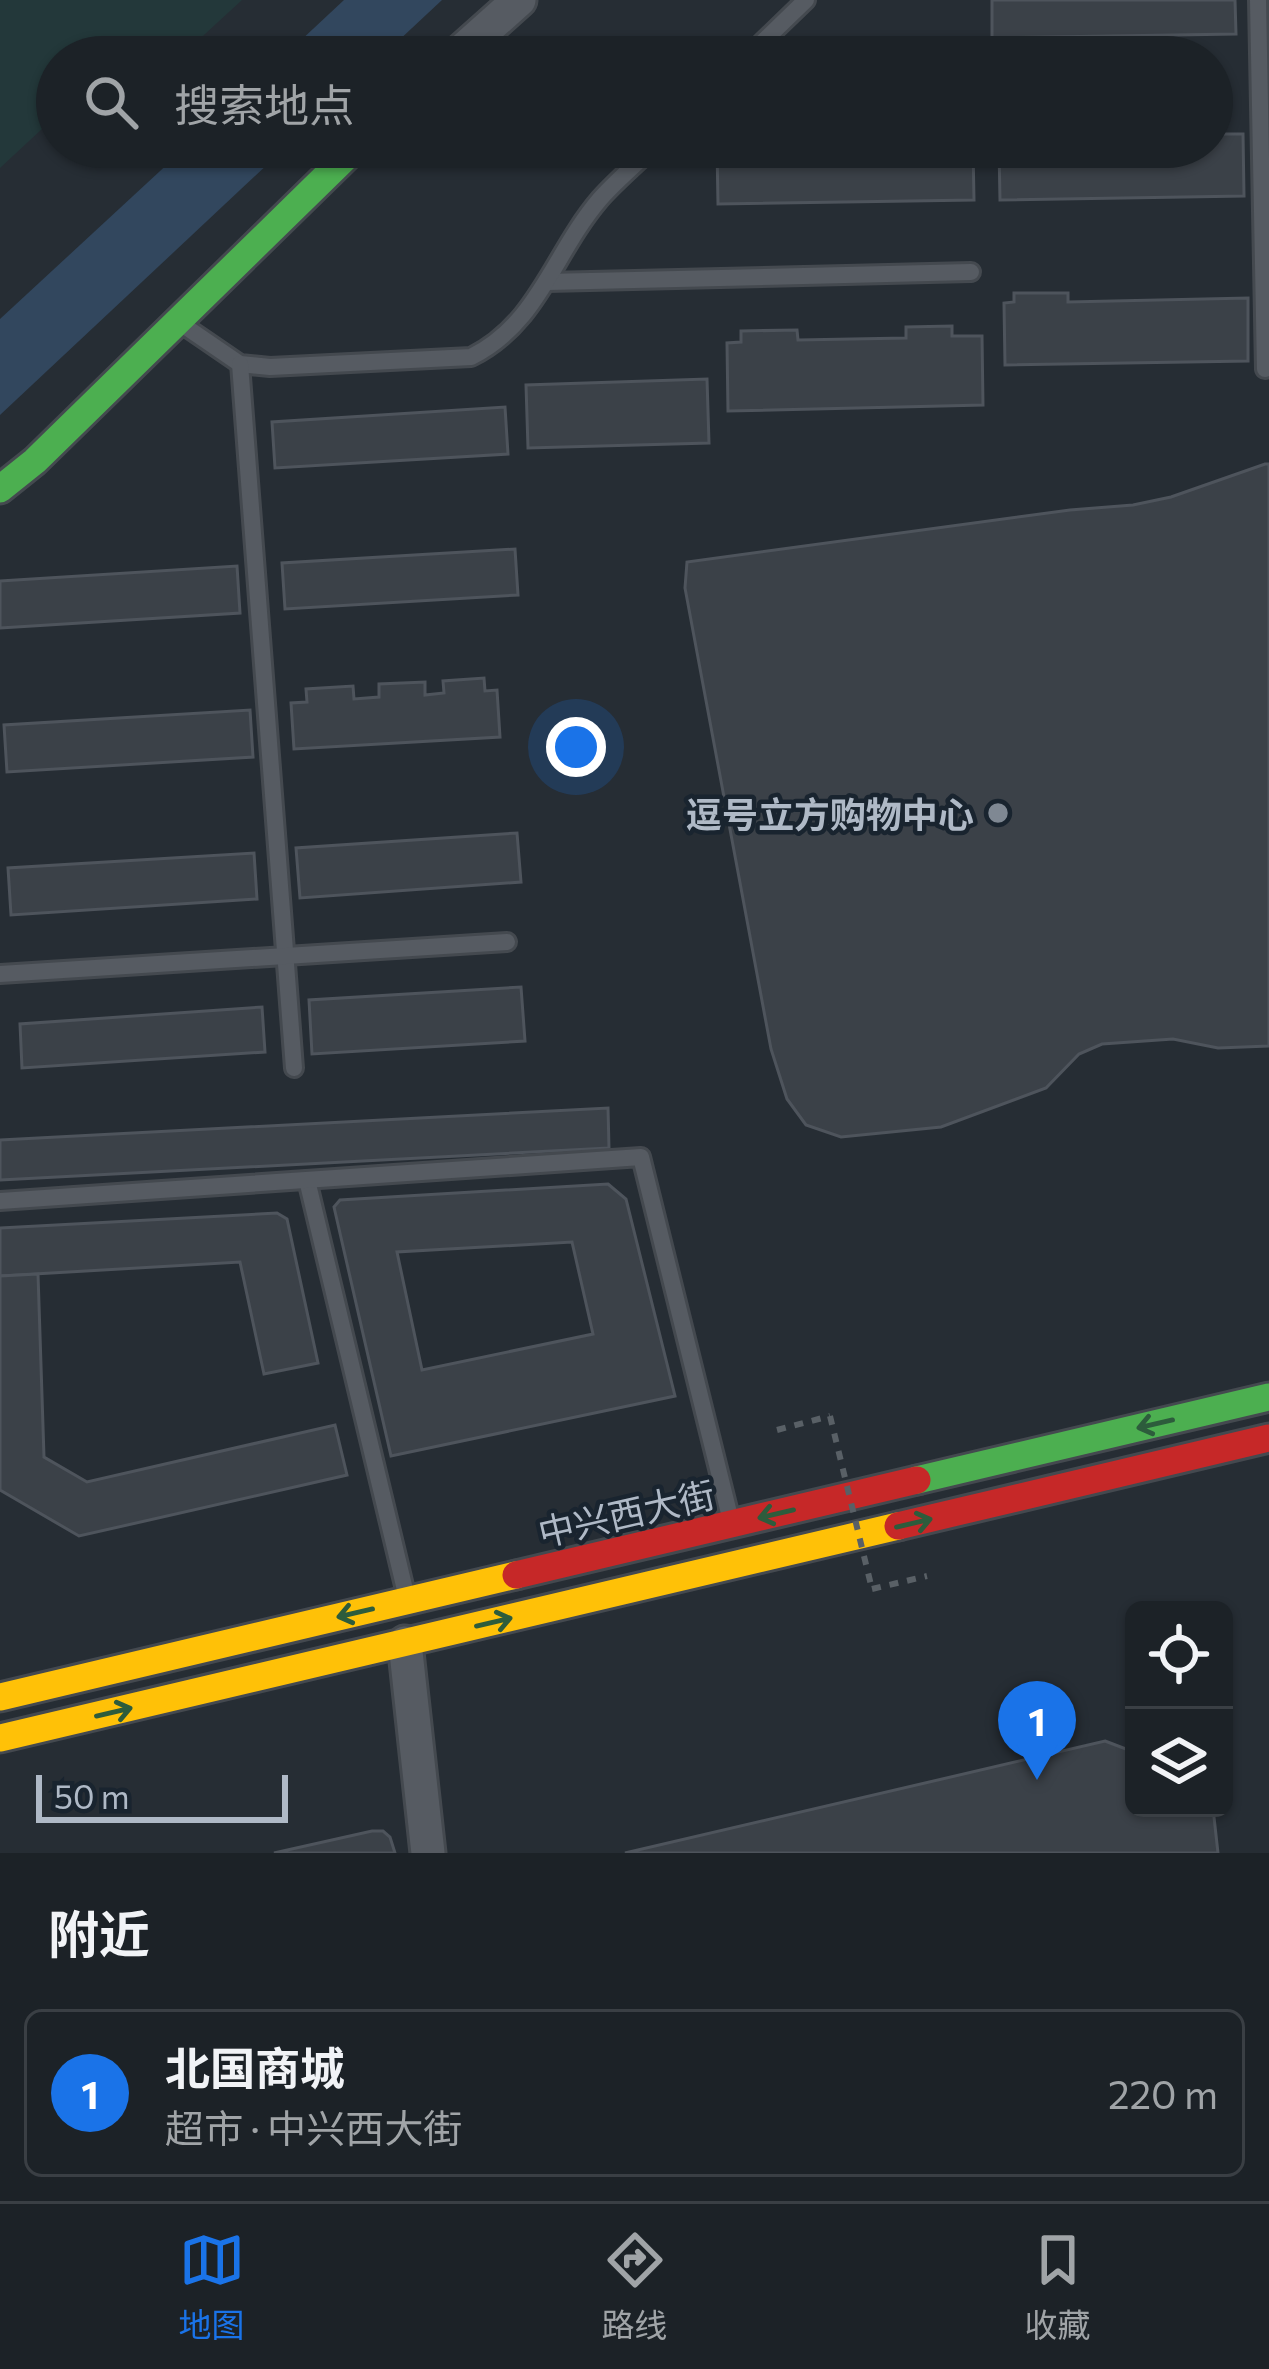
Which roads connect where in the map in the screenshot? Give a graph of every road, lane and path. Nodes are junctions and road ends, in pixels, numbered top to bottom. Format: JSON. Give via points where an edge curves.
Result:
{"nodes":[{"id":1,"x":519,"y":0,"type":"edge"},
{"id":2,"x":806,"y":0,"type":"edge"},
{"id":3,"x":1258,"y":0,"type":"edge"},
{"id":4,"x":479,"y":36,"type":"edge"},
{"id":5,"x":769,"y":36,"type":"edge"},
{"id":6,"x":335,"y":168,"type":"edge"},
{"id":7,"x":632,"y":168,"type":"edge"},
{"id":8,"x":971,"y":272,"type":"dead end"},
{"id":9,"x":547,"y":282,"type":"junction"},
{"id":10,"x":178,"y":321,"type":"junction"},
{"id":11,"x":240,"y":364,"type":"junction"},
{"id":12,"x":1264,"y":369,"type":"dead end"},
{"id":13,"x":0,"y":489,"type":"edge"},
{"id":14,"x":507,"y":942,"type":"dead end"},
{"id":15,"x":285,"y":956,"type":"junction"},
{"id":16,"x":0,"y":974,"type":"edge"},
{"id":17,"x":294,"y":1068,"type":"dead end"},
{"id":18,"x":307,"y":1180,"type":"junction"},
{"id":19,"x":0,"y":1201,"type":"edge"},
{"id":20,"x":1269,"y":1397,"type":"edge"},
{"id":21,"x":777,"y":1430,"type":"dead end"},
{"id":22,"x":1269,"y":1438,"type":"edge"},
{"id":23,"x":732,"y":1524,"type":"junction"},
{"id":24,"x":927,"y":1576,"type":"dead end"},
{"id":25,"x":407,"y":1601,"type":"junction"},
{"id":26,"x":405,"y":1643,"type":"junction"},
{"id":27,"x":0,"y":1697,"type":"edge"},
{"id":28,"x":0,"y":1738,"type":"edge"},
{"id":29,"x":428,"y":1853,"type":"edge"}],
"edges":[{"from":1,"to":4,"type":"street"},
{"from":2,"to":5,"type":"lane"},
{"from":3,"to":12,"type":"lane"},
{"from":6,"to":10,"type":"main road"},
{"from":7,"to":9,"type":"lane","via":[[600,199]]},
{"from":8,"to":9,"type":"lane"},
{"from":9,"to":11,"type":"lane","via":[[500,343],[471,357]]},
{"from":10,"to":11,"type":"lane"},
{"from":10,"to":13,"type":"main road"},
{"from":11,"to":15,"type":"lane"},
{"from":14,"to":15,"type":"lane"},
{"from":15,"to":16,"type":"lane"},
{"from":15,"to":17,"type":"lane"},
{"from":18,"to":19,"type":"lane"},
{"from":18,"to":23,"type":"lane","via":[[641,1157]]},
{"from":18,"to":25,"type":"lane"},
{"from":20,"to":23,"type":"main road","name":"中兴西大街","one_way":true},
{"from":21,"to":24,"type":"path","bridge":true,"via":[[830,1416],[872,1589]]},
{"from":26,"to":22,"type":"main road","one_way":true},
{"from":23,"to":25,"type":"main road","name":"中兴西大街"},
{"from":25,"to":27,"type":"main road","name":"中兴西大街","one_way":true},
{"from":28,"to":26,"type":"main road","one_way":true},
{"from":26,"to":29,"type":"street"}]}
